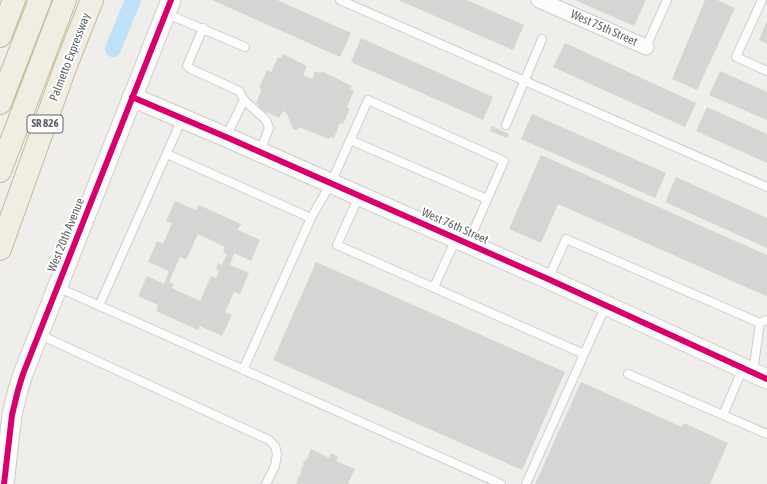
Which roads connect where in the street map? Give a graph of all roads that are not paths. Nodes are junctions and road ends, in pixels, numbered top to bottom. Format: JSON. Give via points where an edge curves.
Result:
{"nodes":[{"id":1,"x":14,"y":0,"type":"edge"},
{"id":2,"x":40,"y":0,"type":"edge"},
{"id":3,"x":65,"y":0,"type":"edge"},
{"id":4,"x":92,"y":0,"type":"edge"},
{"id":5,"x":340,"y":0,"type":"edge"},
{"id":6,"x":539,"y":0,"type":"edge"},
{"id":7,"x":667,"y":0,"type":"edge"},
{"id":8,"x":762,"y":0,"type":"edge"},
{"id":9,"x":168,"y":7,"type":"edge"},
{"id":10,"x":202,"y":28,"type":"junction"},
{"id":11,"x":0,"y":36,"type":"edge"},
{"id":12,"x":542,"y":40,"type":"dead end"},
{"id":13,"x":245,"y":47,"type":"dead end"},
{"id":14,"x":646,"y":47,"type":"joint"},
{"id":15,"x":767,"y":71,"type":"edge"},
{"id":16,"x":525,"y":81,"type":"junction"},
{"id":17,"x":132,"y":97,"type":"junction"},
{"id":18,"x":244,"y":100,"type":"junction"},
{"id":19,"x":0,"y":103,"type":"edge"},
{"id":20,"x":182,"y":119,"type":"junction"},
{"id":21,"x":506,"y":124,"type":"dead end"},
{"id":22,"x":226,"y":137,"type":"junction"},
{"id":23,"x":350,"y":140,"type":"junction"},
{"id":24,"x":260,"y":152,"type":"junction"},
{"id":25,"x":167,"y":154,"type":"junction"},
{"id":26,"x":0,"y":171,"type":"edge"},
{"id":27,"x":331,"y":183,"type":"junction"},
{"id":28,"x":767,"y":187,"type":"edge"},
{"id":29,"x":359,"y":196,"type":"junction"},
{"id":30,"x":487,"y":199,"type":"junction"},
{"id":31,"x":311,"y":218,"type":"junction"},
{"id":32,"x":462,"y":241,"type":"junction"},
{"id":33,"x":0,"y":249,"type":"edge"},
{"id":34,"x":548,"y":279,"type":"junction"},
{"id":35,"x":57,"y":287,"type":"junction"},
{"id":36,"x":434,"y":287,"type":"junction"},
{"id":37,"x":606,"y":305,"type":"junction"},
{"id":38,"x":99,"y":306,"type":"junction"},
{"id":39,"x":763,"y":321,"type":"edge"},
{"id":40,"x":38,"y":334,"type":"junction"},
{"id":41,"x":584,"y":354,"type":"junction"},
{"id":42,"x":243,"y":370,"type":"junction"},
{"id":43,"x":754,"y":373,"type":"edge"},
{"id":44,"x":628,"y":374,"type":"dead end"},
{"id":45,"x":723,"y":415,"type":"junction"},
{"id":46,"x":767,"y":434,"type":"edge"},
{"id":47,"x":4,"y":484,"type":"edge"},
{"id":48,"x":266,"y":484,"type":"edge"},
{"id":49,"x":502,"y":484,"type":"edge"},
{"id":50,"x":526,"y":484,"type":"edge"}],
"edges":[{"from":1,"to":11,"type":"highway"},
{"from":2,"to":19,"type":"highway"},
{"from":3,"to":26,"type":"highway"},
{"from":4,"to":33,"type":"highway","name":"Palmetto Expressway","number":"SR 826"},
{"from":5,"to":16,"type":"lane"},
{"from":6,"to":14,"type":"street","name":"West 75th Street"},
{"from":7,"to":14,"type":"lane"},
{"from":8,"to":15,"type":"lane","via":[[736,57]]},
{"from":9,"to":10,"type":"lane"},
{"from":9,"to":17,"type":"street","name":"West 20th Avenue"},
{"from":10,"to":13,"type":"lane"},
{"from":10,"to":18,"type":"lane","via":[[187,66],[239,91]]},
{"from":12,"to":16,"type":"lane"},
{"from":16,"to":21,"type":"lane"},
{"from":16,"to":28,"type":"lane"},
{"from":17,"to":20,"type":"street","name":"West 76th Street"},
{"from":17,"to":35,"type":"street","name":"West 20th Avenue"},
{"from":18,"to":22,"type":"lane"},
{"from":18,"to":24,"type":"lane","via":[[266,120],[269,128]]},
{"from":20,"to":22,"type":"street","name":"West 76th Street"},
{"from":20,"to":25,"type":"lane"},
{"from":22,"to":24,"type":"street","name":"West 76th Street"},
{"from":23,"to":27,"type":"lane"},
{"from":23,"to":30,"type":"lane"},
{"from":23,"to":30,"type":"lane","via":[[368,100],[504,161]]},
{"from":24,"to":27,"type":"street","name":"West 76th Street"},
{"from":25,"to":31,"type":"lane"},
{"from":25,"to":38,"type":"lane"},
{"from":27,"to":29,"type":"street","name":"West 76th Street"},
{"from":27,"to":31,"type":"lane"},
{"from":29,"to":32,"type":"street","name":"West 76th Street"},
{"from":29,"to":36,"type":"lane","via":[[337,245]]},
{"from":30,"to":32,"type":"lane"},
{"from":31,"to":42,"type":"lane"},
{"from":32,"to":34,"type":"street","name":"West 76th Street"},
{"from":32,"to":36,"type":"lane"},
{"from":34,"to":37,"type":"street","name":"West 76th Street"},
{"from":34,"to":39,"type":"lane","via":[[566,239]]},
{"from":35,"to":38,"type":"lane"},
{"from":35,"to":40,"type":"street","name":"West 20th Avenue"},
{"from":36,"to":41,"type":"lane"},
{"from":37,"to":41,"type":"lane"},
{"from":37,"to":43,"type":"street","name":"West 76th Street"},
{"from":38,"to":42,"type":"lane"},
{"from":39,"to":43,"type":"lane"},
{"from":40,"to":47,"type":"street","name":"West 20th Avenue","via":[[15,401]]},
{"from":40,"to":48,"type":"lane","via":[[269,440],[275,446],[276,454],[275,466]]},
{"from":41,"to":50,"type":"lane"},
{"from":42,"to":49,"type":"lane"},
{"from":43,"to":45,"type":"lane"},
{"from":44,"to":45,"type":"lane"},
{"from":45,"to":46,"type":"lane"}]}
